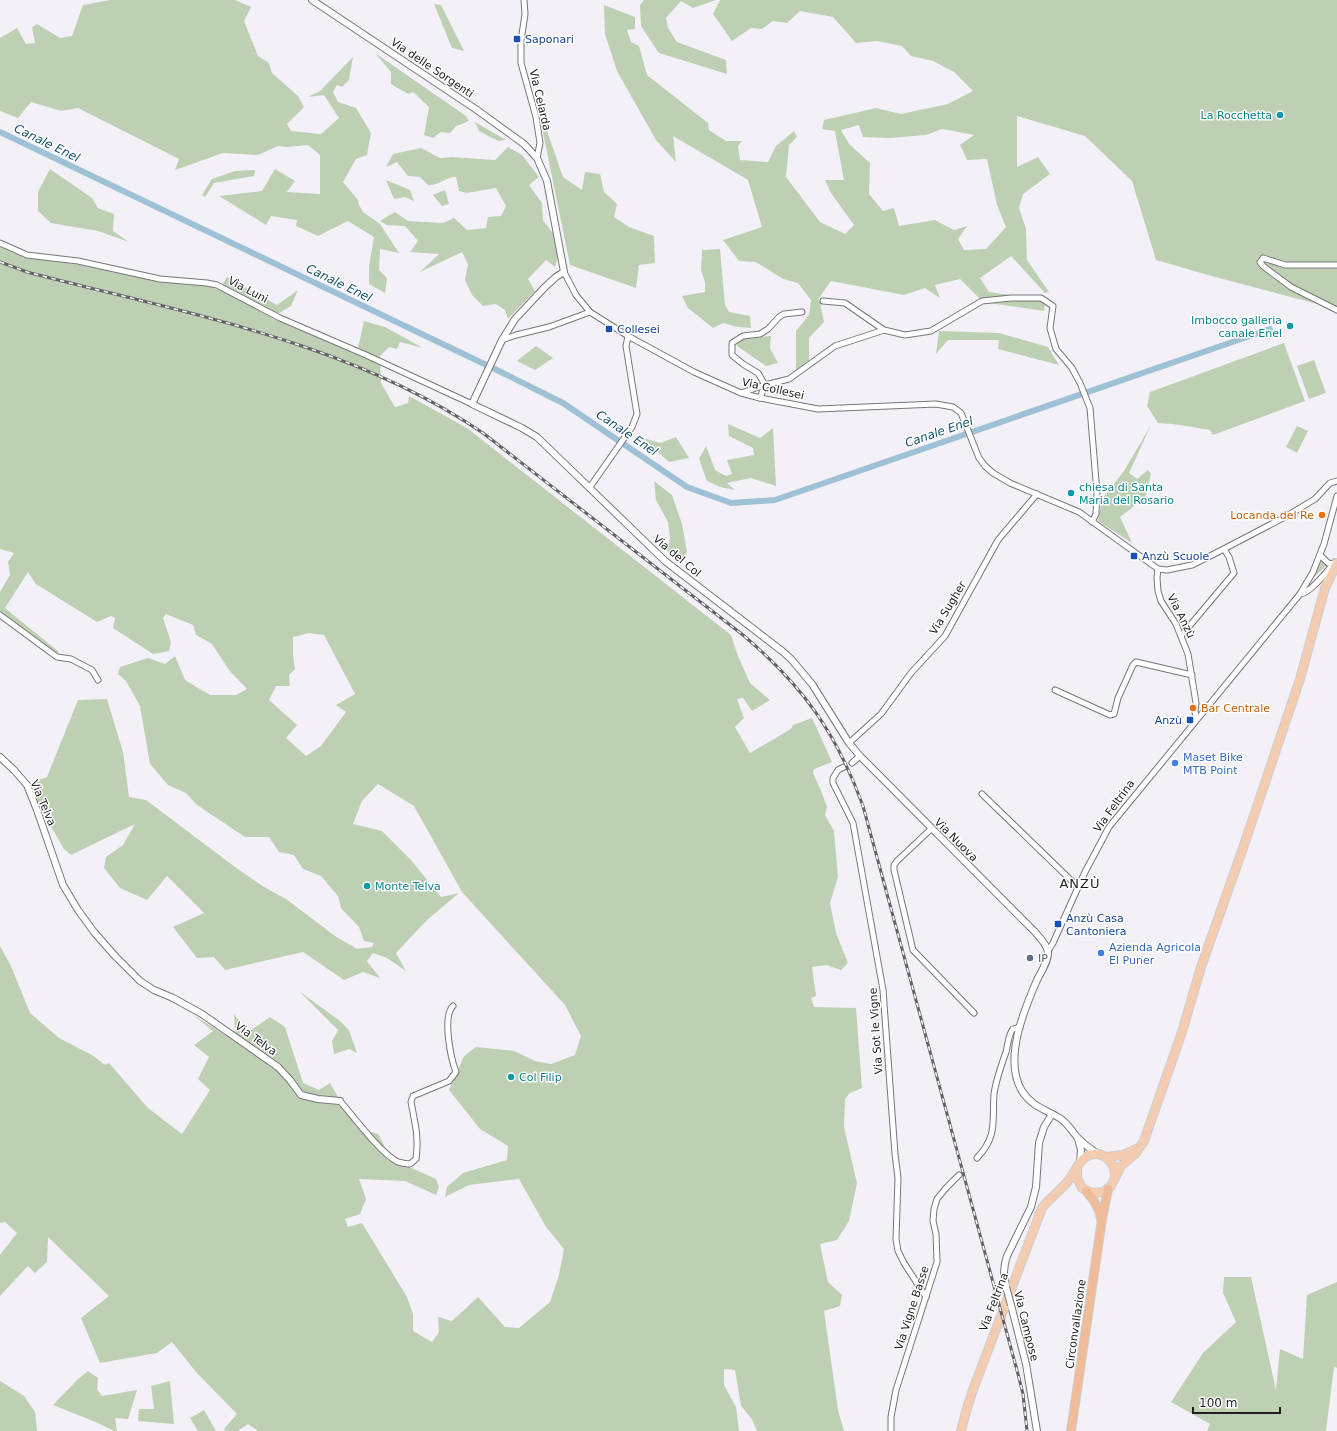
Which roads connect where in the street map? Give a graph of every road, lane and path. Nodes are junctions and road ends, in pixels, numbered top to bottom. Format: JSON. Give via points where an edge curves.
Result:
{"nodes":[{"id":1,"x":312,"y":0,"type":"edge"},
{"id":2,"x":524,"y":0,"type":"edge"},
{"id":3,"x":537,"y":158,"type":"junction"},
{"id":4,"x":0,"y":243,"type":"edge"},
{"id":5,"x":1337,"y":265,"type":"edge"},
{"id":6,"x":564,"y":272,"type":"junction"},
{"id":7,"x":823,"y":301,"type":"dead end"},
{"id":8,"x":1337,"y":310,"type":"edge"},
{"id":9,"x":590,"y":312,"type":"junction"},
{"id":10,"x":802,"y":312,"type":"dead end"},
{"id":11,"x":884,"y":330,"type":"junction"},
{"id":12,"x":628,"y":336,"type":"junction"},
{"id":13,"x":502,"y":340,"type":"junction"},
{"id":14,"x":765,"y":385,"type":"junction"},
{"id":15,"x":741,"y":393,"type":"junction"},
{"id":16,"x":760,"y":398,"type":"junction"},
{"id":17,"x":472,"y":404,"type":"junction"},
{"id":18,"x":1337,"y":480,"type":"edge"},
{"id":19,"x":590,"y":487,"type":"junction"},
{"id":20,"x":1037,"y":494,"type":"junction"},
{"id":21,"x":1337,"y":496,"type":"edge"},
{"id":22,"x":1092,"y":522,"type":"junction"},
{"id":23,"x":1224,"y":549,"type":"junction"},
{"id":24,"x":1320,"y":555,"type":"junction"},
{"id":25,"x":1336,"y":562,"type":"edge"},
{"id":26,"x":1158,"y":569,"type":"junction"},
{"id":27,"x":1300,"y":594,"type":"junction"},
{"id":28,"x":0,"y":615,"type":"edge"},
{"id":29,"x":1181,"y":636,"type":"junction"},
{"id":30,"x":1192,"y":674,"type":"junction"},
{"id":31,"x":98,"y":680,"type":"dead end"},
{"id":32,"x":1055,"y":690,"type":"dead end"},
{"id":33,"x":1197,"y":719,"type":"junction"},
{"id":34,"x":849,"y":743,"type":"junction"},
{"id":35,"x":860,"y":756,"type":"junction"},
{"id":36,"x":0,"y":757,"type":"edge"},
{"id":37,"x":852,"y":763,"type":"dead end"},
{"id":38,"x":844,"y":767,"type":"dead end"},
{"id":39,"x":982,"y":794,"type":"dead end"},
{"id":40,"x":931,"y":829,"type":"junction"},
{"id":41,"x":1078,"y":887,"type":"junction"},
{"id":42,"x":1048,"y":951,"type":"junction"},
{"id":43,"x":453,"y":1006,"type":"dead end"},
{"id":44,"x":974,"y":1013,"type":"dead end"},
{"id":45,"x":1020,"y":1027,"type":"junction"},
{"id":46,"x":340,"y":1101,"type":"joint"},
{"id":47,"x":1052,"y":1114,"type":"junction"},
{"id":48,"x":1078,"y":1138,"type":"junction"},
{"id":49,"x":1141,"y":1145,"type":"junction"},
{"id":50,"x":1102,"y":1156,"type":"junction"},
{"id":51,"x":977,"y":1158,"type":"dead end"},
{"id":52,"x":1079,"y":1164,"type":"junction"},
{"id":53,"x":960,"y":1175,"type":"dead end"},
{"id":54,"x":1115,"y":1176,"type":"junction"},
{"id":55,"x":1108,"y":1189,"type":"junction"},
{"id":56,"x":1061,"y":1190,"type":"junction"},
{"id":57,"x":1084,"y":1190,"type":"junction"},
{"id":58,"x":1102,"y":1219,"type":"junction"},
{"id":59,"x":926,"y":1297,"type":"junction"},
{"id":60,"x":891,"y":1431,"type":"edge"},
{"id":61,"x":961,"y":1431,"type":"edge"},
{"id":62,"x":1037,"y":1431,"type":"edge"},
{"id":63,"x":1072,"y":1431,"type":"edge"}],
"edges":[{"from":1,"to":3,"type":"street","name":"Via delle Sorgenti","via":[[477,110],[524,144]]},
{"from":2,"to":3,"type":"street","name":"Via Celarda","via":[[522,63],[536,117],[540,144]]},
{"from":3,"to":6,"type":"street","name":"Via Celarda","via":[[547,181]]},
{"from":4,"to":17,"type":"street","name":"Via Luni","via":[[17,252],[36,257],[78,261],[160,279],[218,285],[280,318]]},
{"from":5,"to":8,"type":"street","via":[[1285,264],[1263,258],[1260,262],[1291,286]]},
{"from":6,"to":9,"type":"street","name":"Via Collesei","via":[[576,295]]},
{"from":6,"to":13,"type":"street","via":[[545,287],[515,319]]},
{"from":7,"to":11,"type":"street","via":[[845,303]]},
{"from":9,"to":12,"type":"street","name":"Via Collesei"},
{"from":9,"to":13,"type":"street"},
{"from":10,"to":14,"type":"street","via":[[784,314],[760,334],[743,336],[732,343],[732,355],[758,372]]},
{"from":11,"to":14,"type":"street","via":[[835,346],[790,379]]},
{"from":11,"to":22,"type":"street","via":[[905,336],[931,331],[982,301],[1041,298],[1053,306],[1050,328],[1056,348],[1072,368],[1090,408],[1098,493],[1096,514]]},
{"from":12,"to":15,"type":"street","name":"Via Collesei","via":[[694,372]]},
{"from":12,"to":19,"type":"street","via":[[626,346],[636,414],[626,437]]},
{"from":13,"to":17,"type":"street"},
{"from":14,"to":15,"type":"street"},
{"from":14,"to":16,"type":"street"},
{"from":15,"to":16,"type":"street","name":"Via Collesei"},
{"from":16,"to":20,"type":"street","name":"Via Collesei","via":[[818,409],[945,404],[959,410],[979,458],[989,470],[1010,483]]},
{"from":17,"to":19,"type":"street","name":"Via del Col","via":[[537,437]]},
{"from":18,"to":23,"type":"street","via":[[1330,483],[1316,499]]},
{"from":19,"to":34,"type":"street","name":"Via del Col","via":[[665,561],[782,651],[812,684]]},
{"from":20,"to":22,"type":"street","name":"Via Collesei","via":[[1079,512]]},
{"from":20,"to":34,"type":"street","name":"Via Sugher","via":[[998,540],[946,636],[911,672],[881,714]]},
{"from":21,"to":24,"type":"street"},
{"from":22,"to":26,"type":"street","name":"Via Collesei"},
{"from":23,"to":26,"type":"street","via":[[1192,565],[1167,570]]},
{"from":23,"to":29,"type":"street","via":[[1234,573]]},
{"from":24,"to":25,"type":"street","via":[[1328,563]]},
{"from":24,"to":27,"type":"street"},
{"from":25,"to":27,"type":"street","name":"Via Feltrina","via":[[1312,588]]},
{"from":25,"to":49,"type":"main road","via":[[1325,588],[1300,679],[1201,967],[1182,1032]]},
{"from":26,"to":29,"type":"street","name":"Via Anzù","via":[[1158,591],[1161,601]]},
{"from":27,"to":33,"type":"street","name":"Via Feltrina"},
{"from":28,"to":31,"type":"street","via":[[57,657],[71,659],[92,670]]},
{"from":29,"to":30,"type":"street","name":"Via Anzù"},
{"from":30,"to":32,"type":"street","via":[[1136,662],[1118,698],[1114,714],[1110,715]]},
{"from":30,"to":33,"type":"street","name":"Via Anzù"},
{"from":33,"to":41,"type":"street","name":"Via Feltrina","via":[[1109,827]]},
{"from":34,"to":35,"type":"street","name":"Via Nuova"},
{"from":35,"to":37,"type":"street"},
{"from":35,"to":40,"type":"street","name":"Via Nuova"},
{"from":36,"to":46,"type":"street","name":"Via Telva","via":[[27,785],[63,885],[94,932],[115,956],[140,981],[202,1014],[278,1067],[301,1095],[318,1100]]},
{"from":38,"to":59,"type":"street","name":"Via Sot le Vigne","via":[[838,770],[833,783],[853,823],[883,990],[898,1178],[896,1239],[904,1263]]},
{"from":39,"to":41,"type":"street"},
{"from":40,"to":42,"type":"street","name":"Via Nuova","via":[[1034,932]]},
{"from":40,"to":44,"type":"street","via":[[894,865],[899,893],[914,953]]},
{"from":41,"to":42,"type":"street","name":"Via Feltrina"},
{"from":42,"to":45,"type":"street","name":"Via Feltrina"},
{"from":43,"to":46,"type":"street","name":"Via Telva","via":[[450,1009],[448,1026],[450,1058],[456,1072],[449,1082],[413,1096],[410,1102],[418,1139],[416,1159],[410,1164],[398,1162],[386,1153]]},
{"from":45,"to":47,"type":"street","name":"Via Feltrina","via":[[1014,1061],[1017,1080],[1028,1099]]},
{"from":45,"to":51,"type":"street","via":[[1013,1029],[999,1070],[994,1094],[993,1130],[989,1143]]},
{"from":47,"to":48,"type":"street","name":"Via Feltrina","via":[[1065,1123]]},
{"from":47,"to":62,"type":"street","name":"Via Campose","bridge":true,"via":[[1039,1143],[1035,1196],[1004,1264],[1006,1287],[1026,1364]]},
{"from":48,"to":50,"type":"street","name":"Via Feltrina"},
{"from":48,"to":52,"type":"street","via":[[1081,1150]]},
{"from":49,"to":50,"type":"main road","via":[[1123,1155]]},
{"from":49,"to":54,"type":"main road"},
{"from":50,"to":52,"type":"main road","via":[[1085,1157]]},
{"from":50,"to":54,"type":"main road","name":"Via Feltrina","via":[[1113,1165]]},
{"from":52,"to":56,"type":"main road","name":"Via Feltrina"},
{"from":52,"to":57,"type":"main road","via":[[1076,1178]]},
{"from":53,"to":59,"type":"street","name":"Via Vigne Basse","via":[[937,1199],[934,1209],[937,1262]]},
{"from":54,"to":55,"type":"main road"},
{"from":55,"to":57,"type":"main road","via":[[1098,1194]]},
{"from":55,"to":58,"type":"highway","name":"Circonvallazione"},
{"from":56,"to":57,"type":"main road","via":[[1073,1186]]},
{"from":56,"to":61,"type":"main road","name":"Via Feltrina","via":[[1048,1200],[1038,1215],[974,1387]]},
{"from":57,"to":58,"type":"highway","via":[[1093,1198]]},
{"from":58,"to":63,"type":"highway","name":"Circonvallazione"},
{"from":59,"to":60,"type":"street","name":"Via Vigne Basse","via":[[896,1390]]}]}
